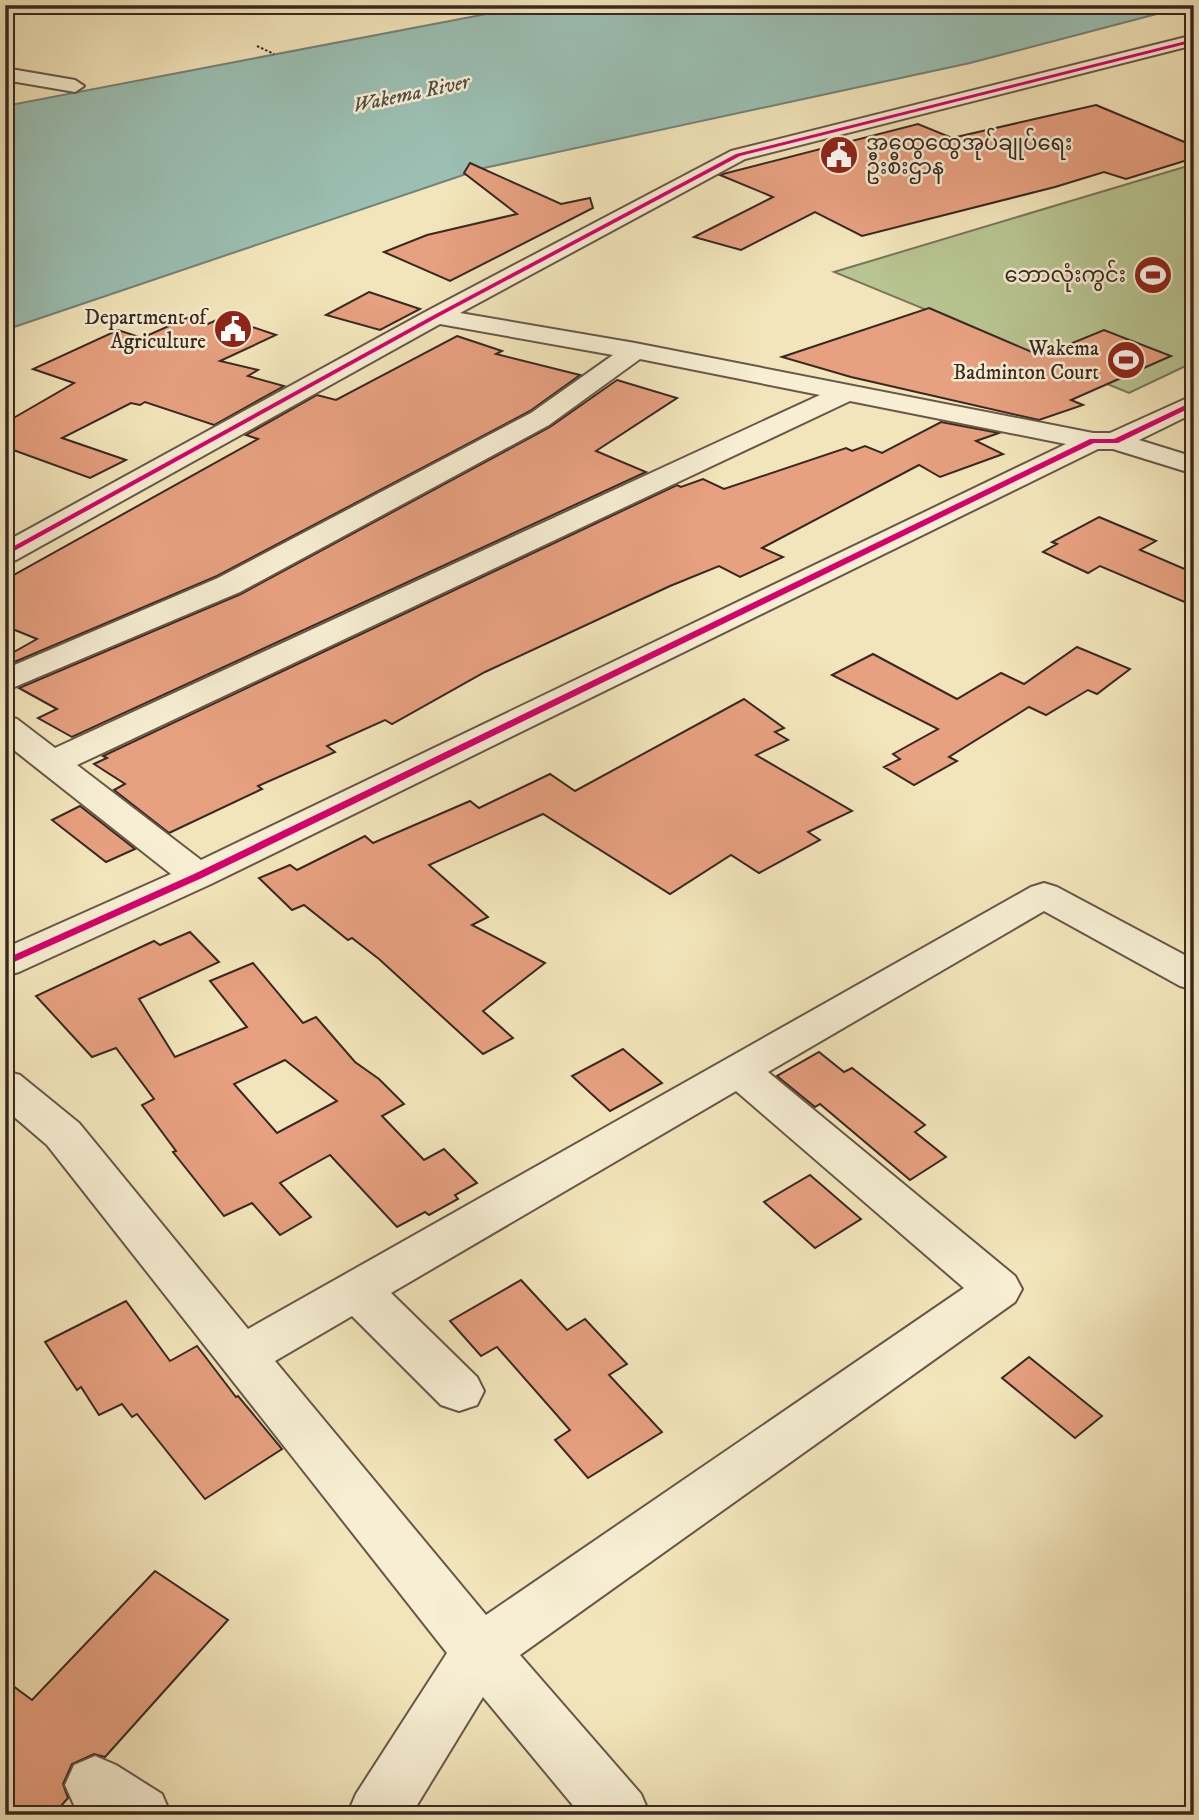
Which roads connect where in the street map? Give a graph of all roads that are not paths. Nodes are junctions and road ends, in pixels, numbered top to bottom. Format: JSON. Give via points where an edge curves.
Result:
{"nodes":[{"id":1,"x":1194,"y":40,"type":"edge"},
{"id":2,"x":5,"y":74,"type":"edge"},
{"id":3,"x":75,"y":86,"type":"dead end"},
{"id":4,"x":436,"y":316,"type":"junction"},
{"id":5,"x":635,"y":351,"type":"junction"},
{"id":6,"x":844,"y":394,"type":"junction"},
{"id":7,"x":1194,"y":403,"type":"edge"},
{"id":8,"x":1104,"y":441,"type":"junction"},
{"id":9,"x":1194,"y":466,"type":"edge"},
{"id":10,"x":9,"y":548,"type":"edge"},
{"id":11,"x":5,"y":681,"type":"edge"},
{"id":12,"x":5,"y":726,"type":"edge"},
{"id":13,"x":54,"y":762,"type":"junction"},
{"id":14,"x":198,"y":876,"type":"junction"},
{"id":15,"x":5,"y":963,"type":"edge"},
{"id":16,"x":1194,"y":977,"type":"edge"},
{"id":17,"x":739,"y":1071,"type":"junction"},
{"id":18,"x":5,"y":1086,"type":"edge"},
{"id":19,"x":357,"y":1290,"type":"junction"},
{"id":20,"x":242,"y":1356,"type":"junction"},
{"id":21,"x":459,"y":1391,"type":"dead end"},
{"id":22,"x":480,"y":1651,"type":"junction"},
{"id":23,"x":606,"y":1809,"type":"edge"},
{"id":24,"x":377,"y":1815,"type":"edge"}],
"edges":[{"from":1,"to":4,"type":"street","via":[[738,155]]},
{"from":2,"to":3,"type":"street"},
{"from":4,"to":5,"type":"street"},
{"from":4,"to":10,"type":"street"},
{"from":5,"to":6,"type":"street"},
{"from":5,"to":11,"type":"street","via":[[540,419],[229,585]]},
{"from":6,"to":8,"type":"street"},
{"from":6,"to":13,"type":"street"},
{"from":7,"to":8,"type":"street"},
{"from":8,"to":9,"type":"street"},
{"from":8,"to":14,"type":"street"},
{"from":12,"to":13,"type":"street"},
{"from":13,"to":14,"type":"street"},
{"from":14,"to":15,"type":"street"},
{"from":16,"to":17,"type":"street","via":[[1044,895]]},
{"from":17,"to":19,"type":"street"},
{"from":17,"to":22,"type":"street","via":[[998,1289]]},
{"from":18,"to":20,"type":"street","via":[[63,1134]]},
{"from":19,"to":20,"type":"street"},
{"from":19,"to":21,"type":"street"},
{"from":20,"to":22,"type":"street"},
{"from":22,"to":23,"type":"street"},
{"from":22,"to":24,"type":"street"}]}
